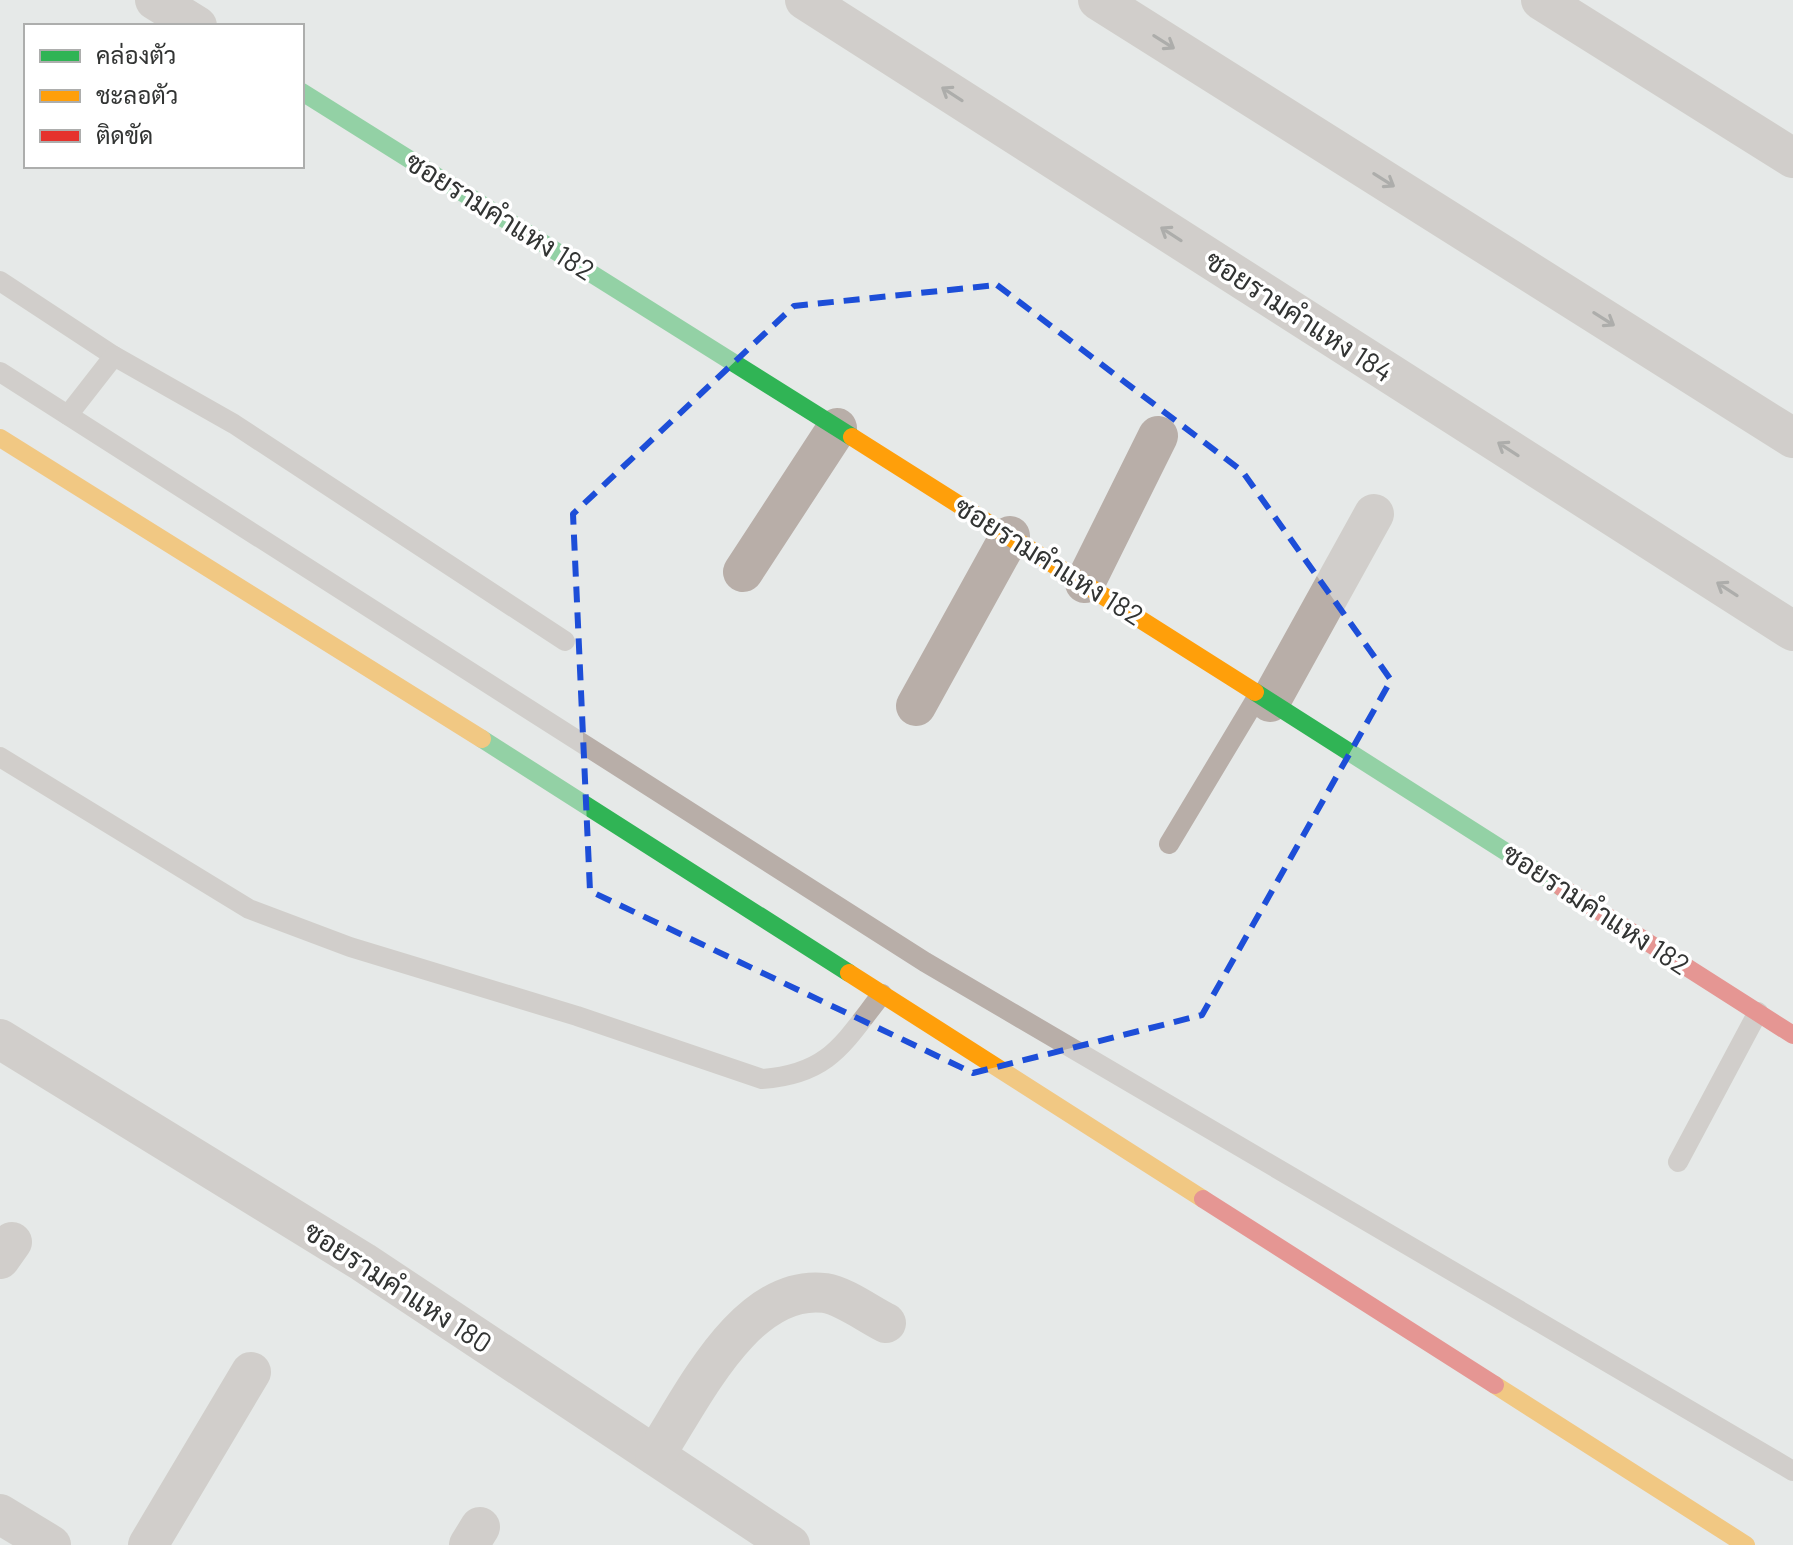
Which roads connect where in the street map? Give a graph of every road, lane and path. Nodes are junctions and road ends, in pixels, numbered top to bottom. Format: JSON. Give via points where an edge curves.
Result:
{"nodes":[{"id":1,"x":805,"y":0,"type":"edge"},
{"id":2,"x":1098,"y":0,"type":"edge"},
{"id":3,"x":1541,"y":0,"type":"edge"},
{"id":4,"x":304,"y":93,"type":"edge"},
{"id":5,"x":1793,"y":158,"type":"edge"},
{"id":6,"x":0,"y":281,"type":"edge"},
{"id":7,"x":114,"y":356,"type":"junction"},
{"id":8,"x":0,"y":372,"type":"edge"},
{"id":9,"x":68,"y":415,"type":"junction"},
{"id":10,"x":837,"y":428,"type":"junction"},
{"id":11,"x":1158,"y":436,"type":"dead end"},
{"id":12,"x":0,"y":438,"type":"edge"},
{"id":13,"x":1793,"y":438,"type":"edge"},
{"id":14,"x":1374,"y":514,"type":"dead end"},
{"id":15,"x":1010,"y":536,"type":"junction"},
{"id":16,"x":743,"y":572,"type":"dead end"},
{"id":17,"x":1085,"y":583,"type":"junction"},
{"id":18,"x":1793,"y":631,"type":"edge"},
{"id":19,"x":565,"y":641,"type":"dead end"},
{"id":20,"x":1264,"y":698,"type":"junction"},
{"id":21,"x":916,"y":706,"type":"dead end"},
{"id":22,"x":0,"y":757,"type":"edge"},
{"id":23,"x":1169,"y":844,"type":"dead end"},
{"id":24,"x":882,"y":994,"type":"junction"},
{"id":25,"x":1758,"y":1012,"type":"junction"},
{"id":26,"x":1793,"y":1035,"type":"edge"},
{"id":27,"x":0,"y":1039,"type":"edge"},
{"id":28,"x":1678,"y":1162,"type":"dead end"},
{"id":29,"x":886,"y":1323,"type":"dead end"},
{"id":30,"x":251,"y":1372,"type":"dead end"},
{"id":31,"x":655,"y":1455,"type":"junction"},
{"id":32,"x":1793,"y":1471,"type":"edge"},
{"id":33,"x":0,"y":1514,"type":"edge"},
{"id":34,"x":51,"y":1545,"type":"edge"},
{"id":35,"x":148,"y":1545,"type":"edge"},
{"id":36,"x":790,"y":1545,"type":"edge"},
{"id":37,"x":1746,"y":1545,"type":"edge"}],
"edges":[{"from":18,"to":1,"type":"street","name":"ซอยรามคำแหง 184","one_way":true},
{"from":2,"to":13,"type":"street","one_way":true},
{"from":3,"to":5,"type":"street"},
{"from":4,"to":10,"type":"street","name":"ซอยรามคำแหง 182"},
{"from":6,"to":7,"type":"lane"},
{"from":7,"to":9,"type":"lane"},
{"from":7,"to":19,"type":"lane","via":[[234,424]]},
{"from":8,"to":9,"type":"lane"},
{"from":9,"to":32,"type":"lane","via":[[925,962]]},
{"from":10,"to":15,"type":"street","name":"ซอยรามคำแหง 182"},
{"from":10,"to":16,"type":"street"},
{"from":11,"to":17,"type":"street"},
{"from":12,"to":24,"type":"street"},
{"from":14,"to":20,"type":"street"},
{"from":15,"to":17,"type":"street","name":"ซอยรามคำแหง 182"},
{"from":15,"to":21,"type":"street"},
{"from":17,"to":20,"type":"street","name":"ซอยรามคำแหง 182"},
{"from":20,"to":23,"type":"lane"},
{"from":20,"to":25,"type":"street","name":"ซอยรามคำแหง 182"},
{"from":22,"to":24,"type":"lane","via":[[249,909],[350,947],[762,1079],[794,1076],[816,1066],[845,1041]]},
{"from":24,"to":37,"type":"street"},
{"from":25,"to":26,"type":"street","name":"ซอยรามคำแหง 182"},
{"from":25,"to":28,"type":"lane"},
{"from":27,"to":31,"type":"street","name":"ซอยรามคำแหง 180","via":[[363,1262]]},
{"from":29,"to":31,"type":"street","via":[[828,1293],[796,1292],[762,1308],[725,1349]]},
{"from":30,"to":35,"type":"street"},
{"from":31,"to":36,"type":"street","name":"ซอยรามคำแหง 180"},
{"from":33,"to":34,"type":"street"}]}
